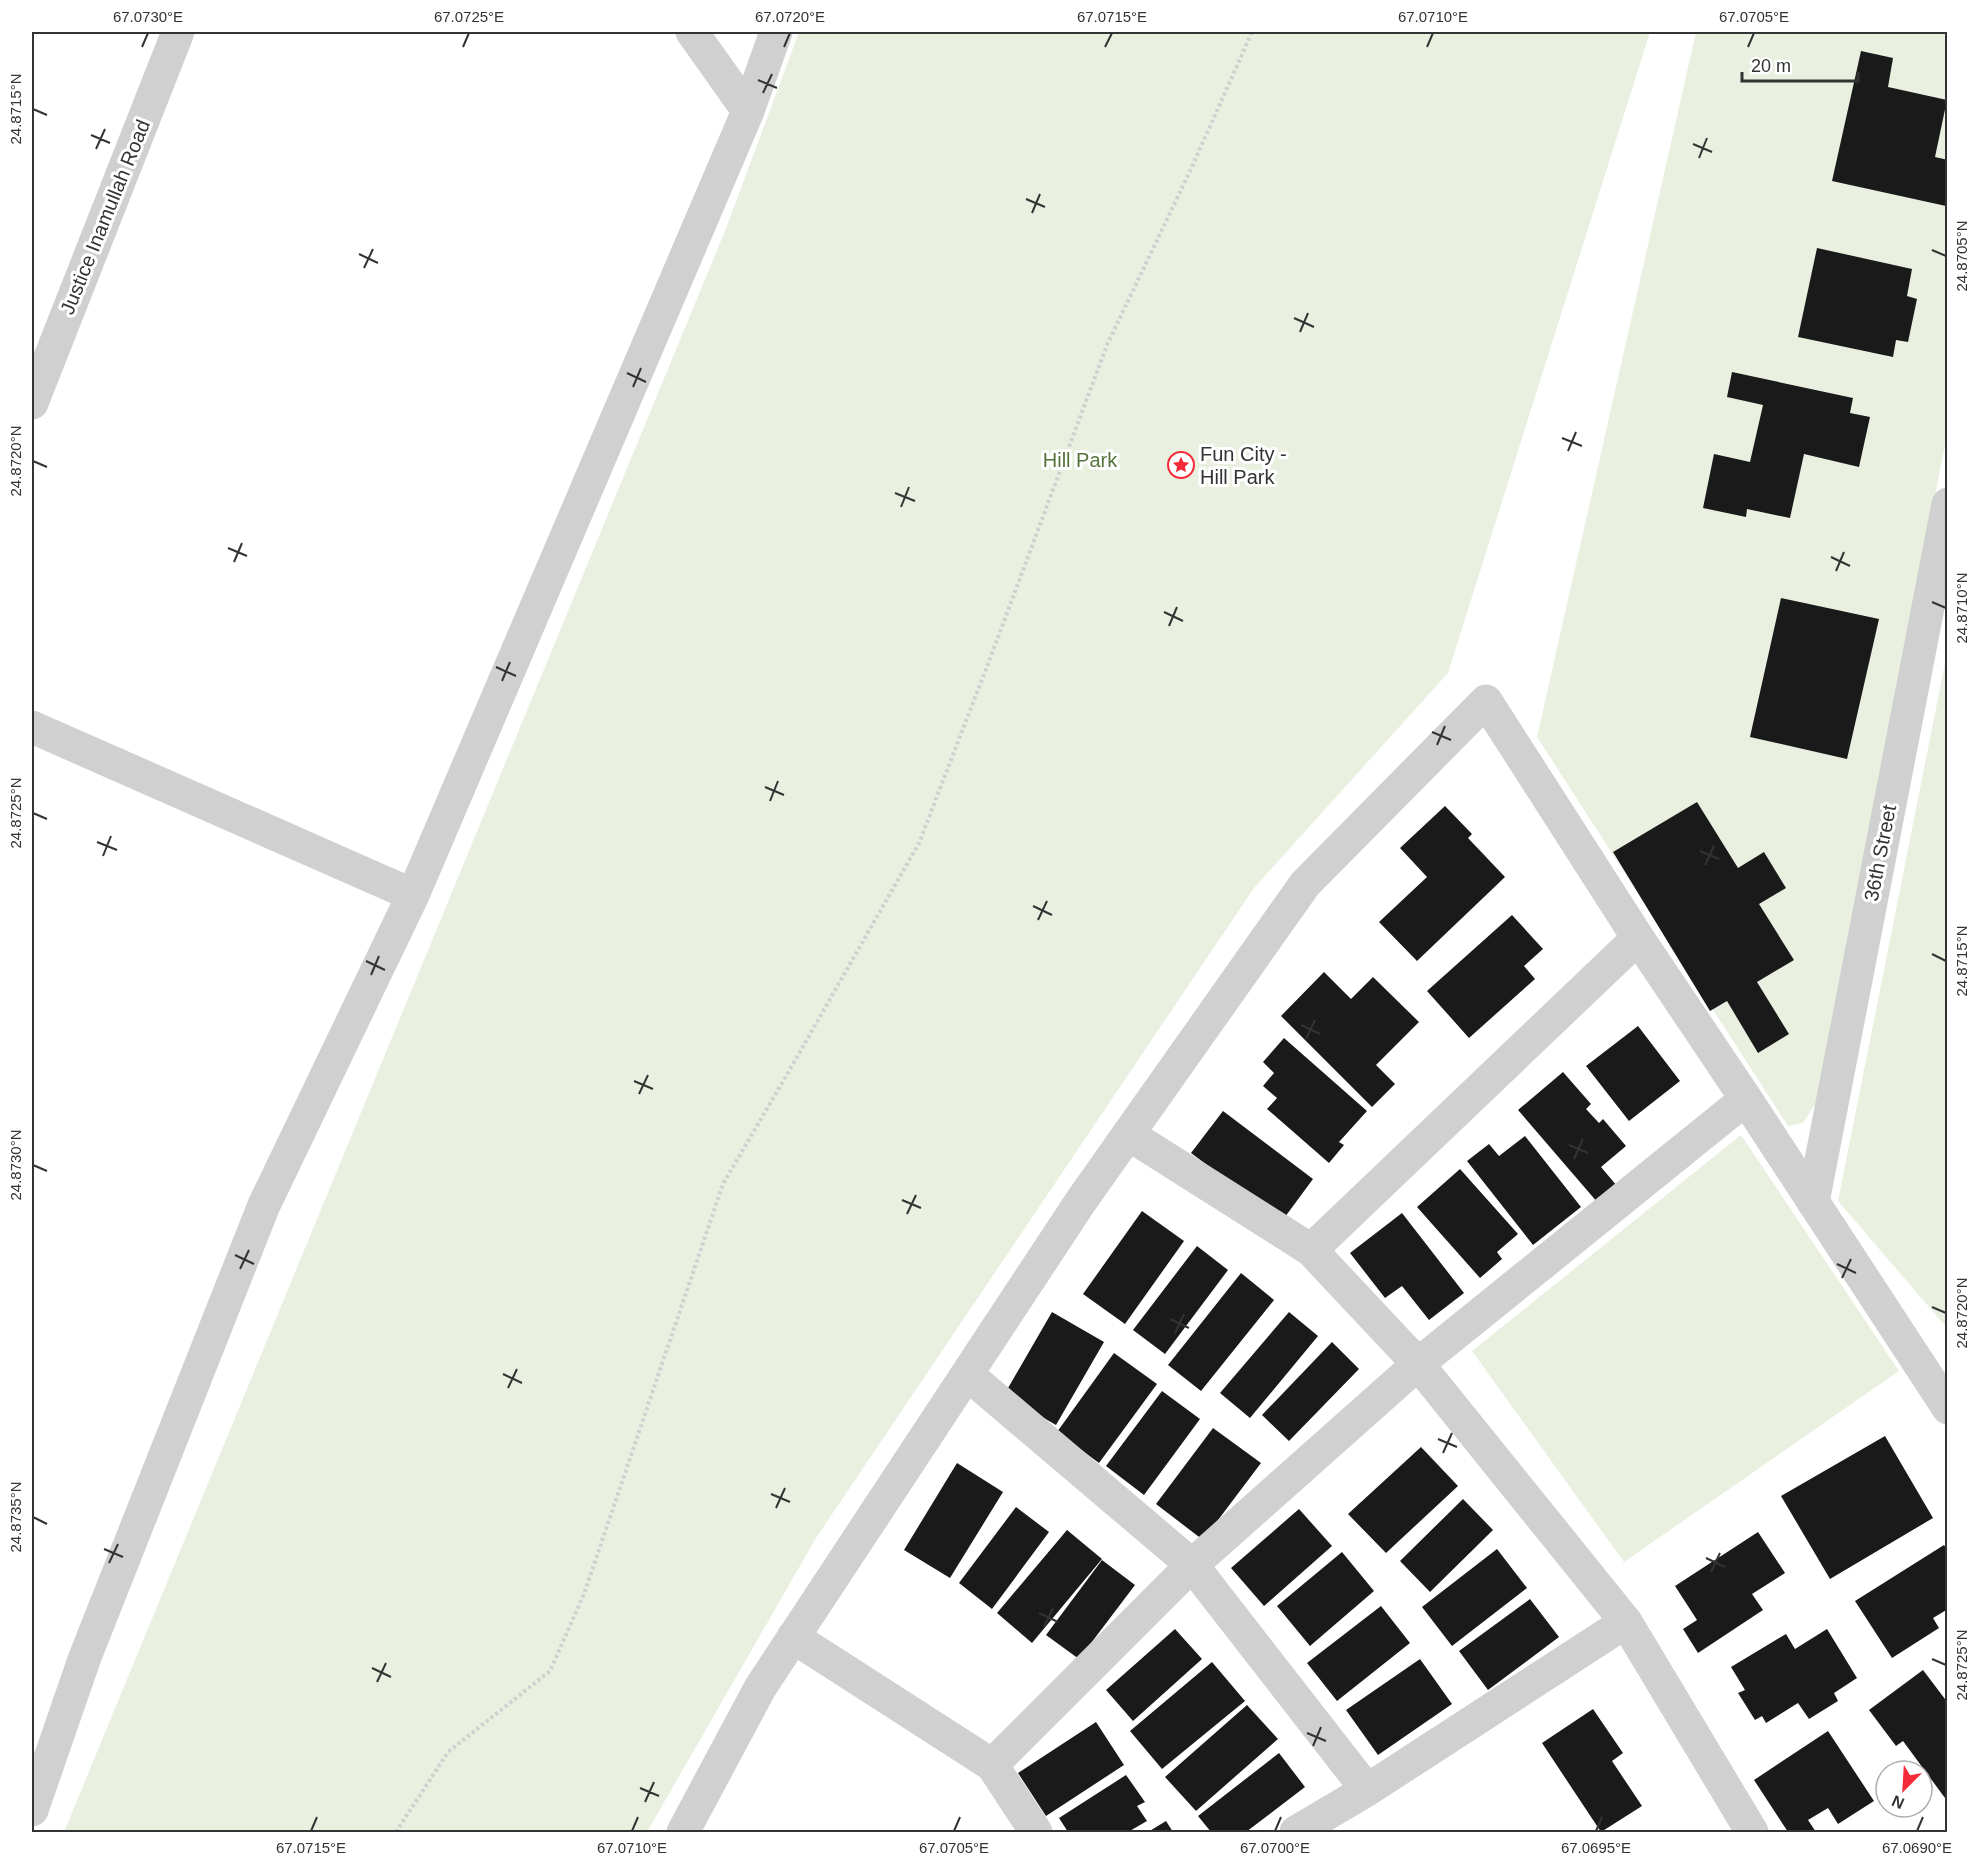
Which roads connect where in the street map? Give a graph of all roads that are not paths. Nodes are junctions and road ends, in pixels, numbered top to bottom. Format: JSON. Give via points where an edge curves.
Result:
{"nodes":[{"id":1,"x":178,"y":32,"type":"edge"},
{"id":2,"x":692,"y":32,"type":"edge"},
{"id":3,"x":776,"y":32,"type":"edge"},
{"id":4,"x":748,"y":111,"type":"junction"},
{"id":5,"x":32,"y":403,"type":"edge"},
{"id":6,"x":1947,"y":504,"type":"edge"},
{"id":7,"x":32,"y":727,"type":"edge"},
{"id":8,"x":413,"y":895,"type":"junction"},
{"id":9,"x":1638,"y":938,"type":"junction"},
{"id":10,"x":1746,"y":1099,"type":"junction"},
{"id":11,"x":1128,"y":1134,"type":"junction"},
{"id":12,"x":1813,"y":1202,"type":"junction"},
{"id":13,"x":1311,"y":1250,"type":"junction"},
{"id":14,"x":1418,"y":1364,"type":"junction"},
{"id":15,"x":967,"y":1374,"type":"junction"},
{"id":16,"x":1947,"y":1408,"type":"edge"},
{"id":17,"x":1192,"y":1564,"type":"junction"},
{"id":18,"x":1626,"y":1622,"type":"junction"},
{"id":19,"x":793,"y":1637,"type":"junction"},
{"id":20,"x":992,"y":1765,"type":"junction"},
{"id":21,"x":1367,"y":1790,"type":"junction"},
{"id":22,"x":32,"y":1810,"type":"edge"},
{"id":23,"x":683,"y":1833,"type":"edge"},
{"id":24,"x":1036,"y":1833,"type":"edge"},
{"id":25,"x":1296,"y":1833,"type":"edge"},
{"id":26,"x":1752,"y":1833,"type":"edge"}],
"edges":[{"from":1,"to":5,"type":"street","name":"Justice Inamullah Road"},
{"from":2,"to":4,"type":"street"},
{"from":3,"to":4,"type":"street"},
{"from":4,"to":8,"type":"street"},
{"from":6,"to":12,"type":"street","name":"36th Street"},
{"from":7,"to":8,"type":"street"},
{"from":8,"to":22,"type":"street","via":[[264,1204],[85,1657]]},
{"from":9,"to":10,"type":"street"},
{"from":9,"to":11,"type":"street","via":[[1486,701],[1305,884]]},
{"from":9,"to":13,"type":"street"},
{"from":10,"to":12,"type":"street"},
{"from":10,"to":14,"type":"street"},
{"from":11,"to":13,"type":"street"},
{"from":11,"to":15,"type":"street"},
{"from":12,"to":16,"type":"street"},
{"from":13,"to":14,"type":"street"},
{"from":14,"to":17,"type":"street"},
{"from":14,"to":18,"type":"street"},
{"from":15,"to":17,"type":"street"},
{"from":15,"to":19,"type":"street"},
{"from":17,"to":20,"type":"street"},
{"from":17,"to":21,"type":"street"},
{"from":18,"to":21,"type":"street"},
{"from":18,"to":26,"type":"street"},
{"from":19,"to":20,"type":"street"},
{"from":19,"to":23,"type":"street","via":[[760,1688]]},
{"from":20,"to":24,"type":"street"},
{"from":21,"to":25,"type":"street"}]}
